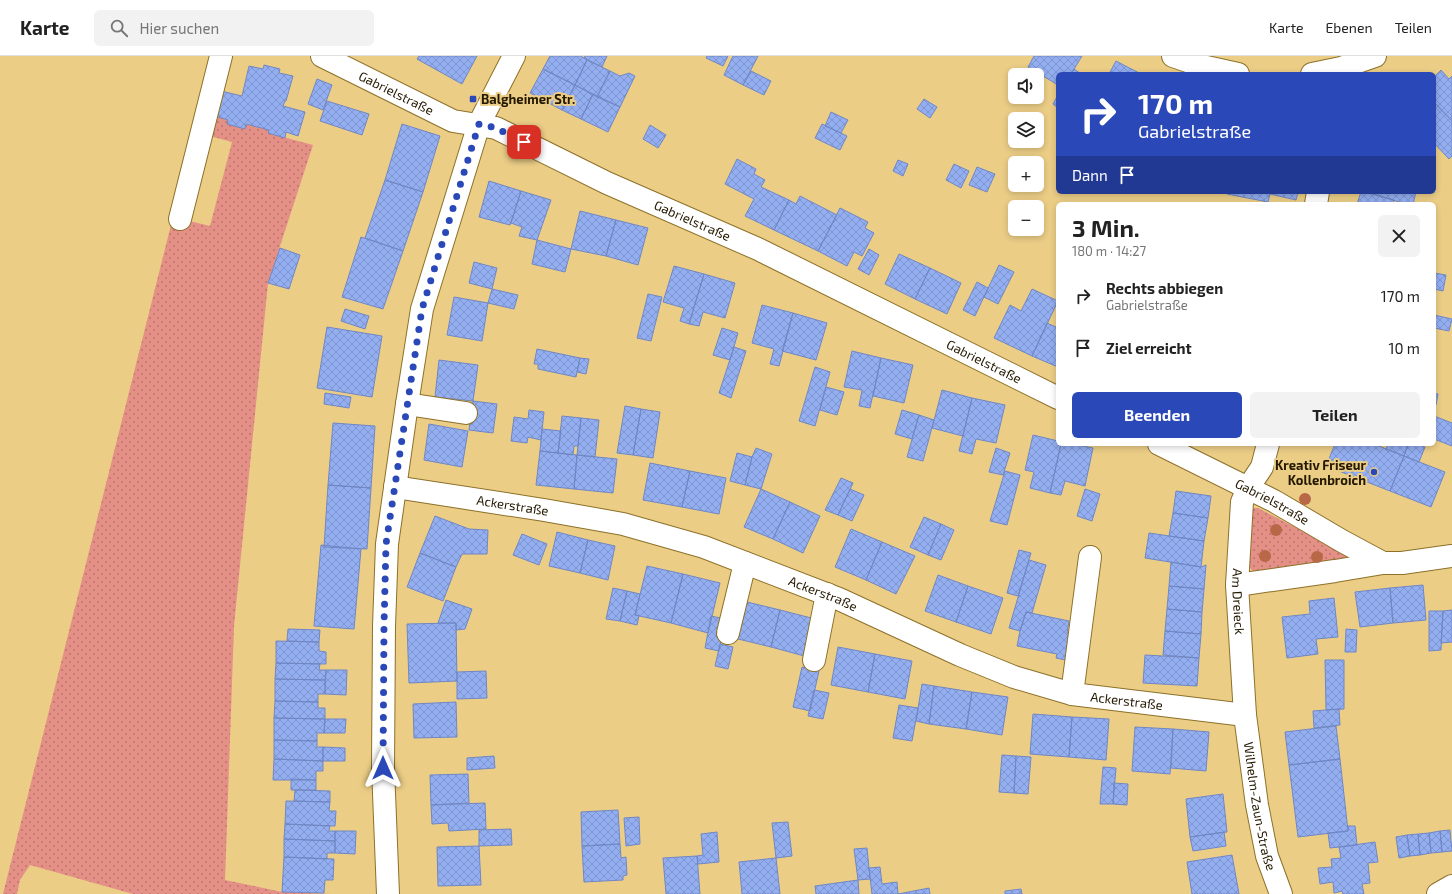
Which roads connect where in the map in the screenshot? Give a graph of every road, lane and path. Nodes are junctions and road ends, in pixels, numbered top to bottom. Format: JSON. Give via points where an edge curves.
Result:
{"nodes":[{"id":1,"x":221,"y":56,"type":"edge"},
{"id":2,"x":322,"y":56,"type":"edge"},
{"id":3,"x":514,"y":56,"type":"edge"},
{"id":4,"x":1173,"y":56,"type":"edge"},
{"id":5,"x":1375,"y":56,"type":"edge"},
{"id":6,"x":1341,"y":71,"type":"edge"},
{"id":7,"x":1229,"y":72,"type":"edge"},
{"id":8,"x":479,"y":124,"type":"junction"},
{"id":9,"x":180,"y":219,"type":"dead end"},
{"id":10,"x":1056,"y":397,"type":"edge"},
{"id":11,"x":407,"y":404,"type":"junction"},
{"id":12,"x":466,"y":413,"type":"dead end"},
{"id":13,"x":1163,"y":446,"type":"edge"},
{"id":14,"x":1267,"y":446,"type":"edge"},
{"id":15,"x":395,"y":487,"type":"junction"},
{"id":16,"x":1248,"y":488,"type":"junction"},
{"id":17,"x":1452,"y":556,"type":"edge"},
{"id":18,"x":1090,"y":557,"type":"dead end"},
{"id":19,"x":746,"y":563,"type":"junction"},
{"id":20,"x":1383,"y":563,"type":"junction"},
{"id":21,"x":1237,"y":585,"type":"junction"},
{"id":22,"x":827,"y":594,"type":"junction"},
{"id":23,"x":728,"y":633,"type":"dead end"},
{"id":24,"x":814,"y":660,"type":"dead end"},
{"id":25,"x":1072,"y":694,"type":"junction"},
{"id":26,"x":1245,"y":715,"type":"junction"},
{"id":27,"x":1452,"y":886,"type":"edge"},
{"id":28,"x":388,"y":894,"type":"edge"},
{"id":29,"x":1281,"y":894,"type":"edge"},
{"id":30,"x":1438,"y":894,"type":"edge"}],
"edges":[{"from":1,"to":9,"type":"street"},
{"from":2,"to":8,"type":"street","name":"Gabrielstraße","via":[[453,120]]},
{"from":3,"to":8,"type":"street"},
{"from":4,"to":7,"type":"street"},
{"from":5,"to":6,"type":"street"},
{"from":8,"to":10,"type":"street","name":"Gabrielstraße","via":[[496,128],[607,183],[758,249]]},
{"from":8,"to":11,"type":"street","via":[[422,309]]},
{"from":11,"to":12,"type":"street"},
{"from":11,"to":15,"type":"street"},
{"from":13,"to":16,"type":"street","name":"Gabrielstraße"},
{"from":14,"to":16,"type":"street","name":"Am Dreieck","via":[[1262,467]]},
{"from":15,"to":19,"type":"street","name":"Ackerstraße","via":[[623,524],[704,547]]},
{"from":15,"to":28,"type":"street","via":[[386,544],[384,626],[383,768]]},
{"from":16,"to":20,"type":"street","name":"Gabrielstraße"},
{"from":16,"to":21,"type":"street","name":"Am Dreieck","via":[[1242,502]]},
{"from":17,"to":20,"type":"street","name":"Gabrielstraße"},
{"from":18,"to":25,"type":"street"},
{"from":19,"to":22,"type":"street","name":"Ackerstraße"},
{"from":19,"to":23,"type":"street"},
{"from":20,"to":21,"type":"street","name":"Gabrielstraße"},
{"from":21,"to":26,"type":"street","name":"Am Dreieck"},
{"from":22,"to":24,"type":"street"},
{"from":22,"to":25,"type":"street","name":"Ackerstraße","via":[[960,655],[1014,677]]},
{"from":25,"to":26,"type":"street","name":"Ackerstraße"},
{"from":26,"to":29,"type":"street","name":"Wilhelm-Zaun-Straße","via":[[1257,805],[1267,856]]},
{"from":27,"to":30,"type":"street"}]}
